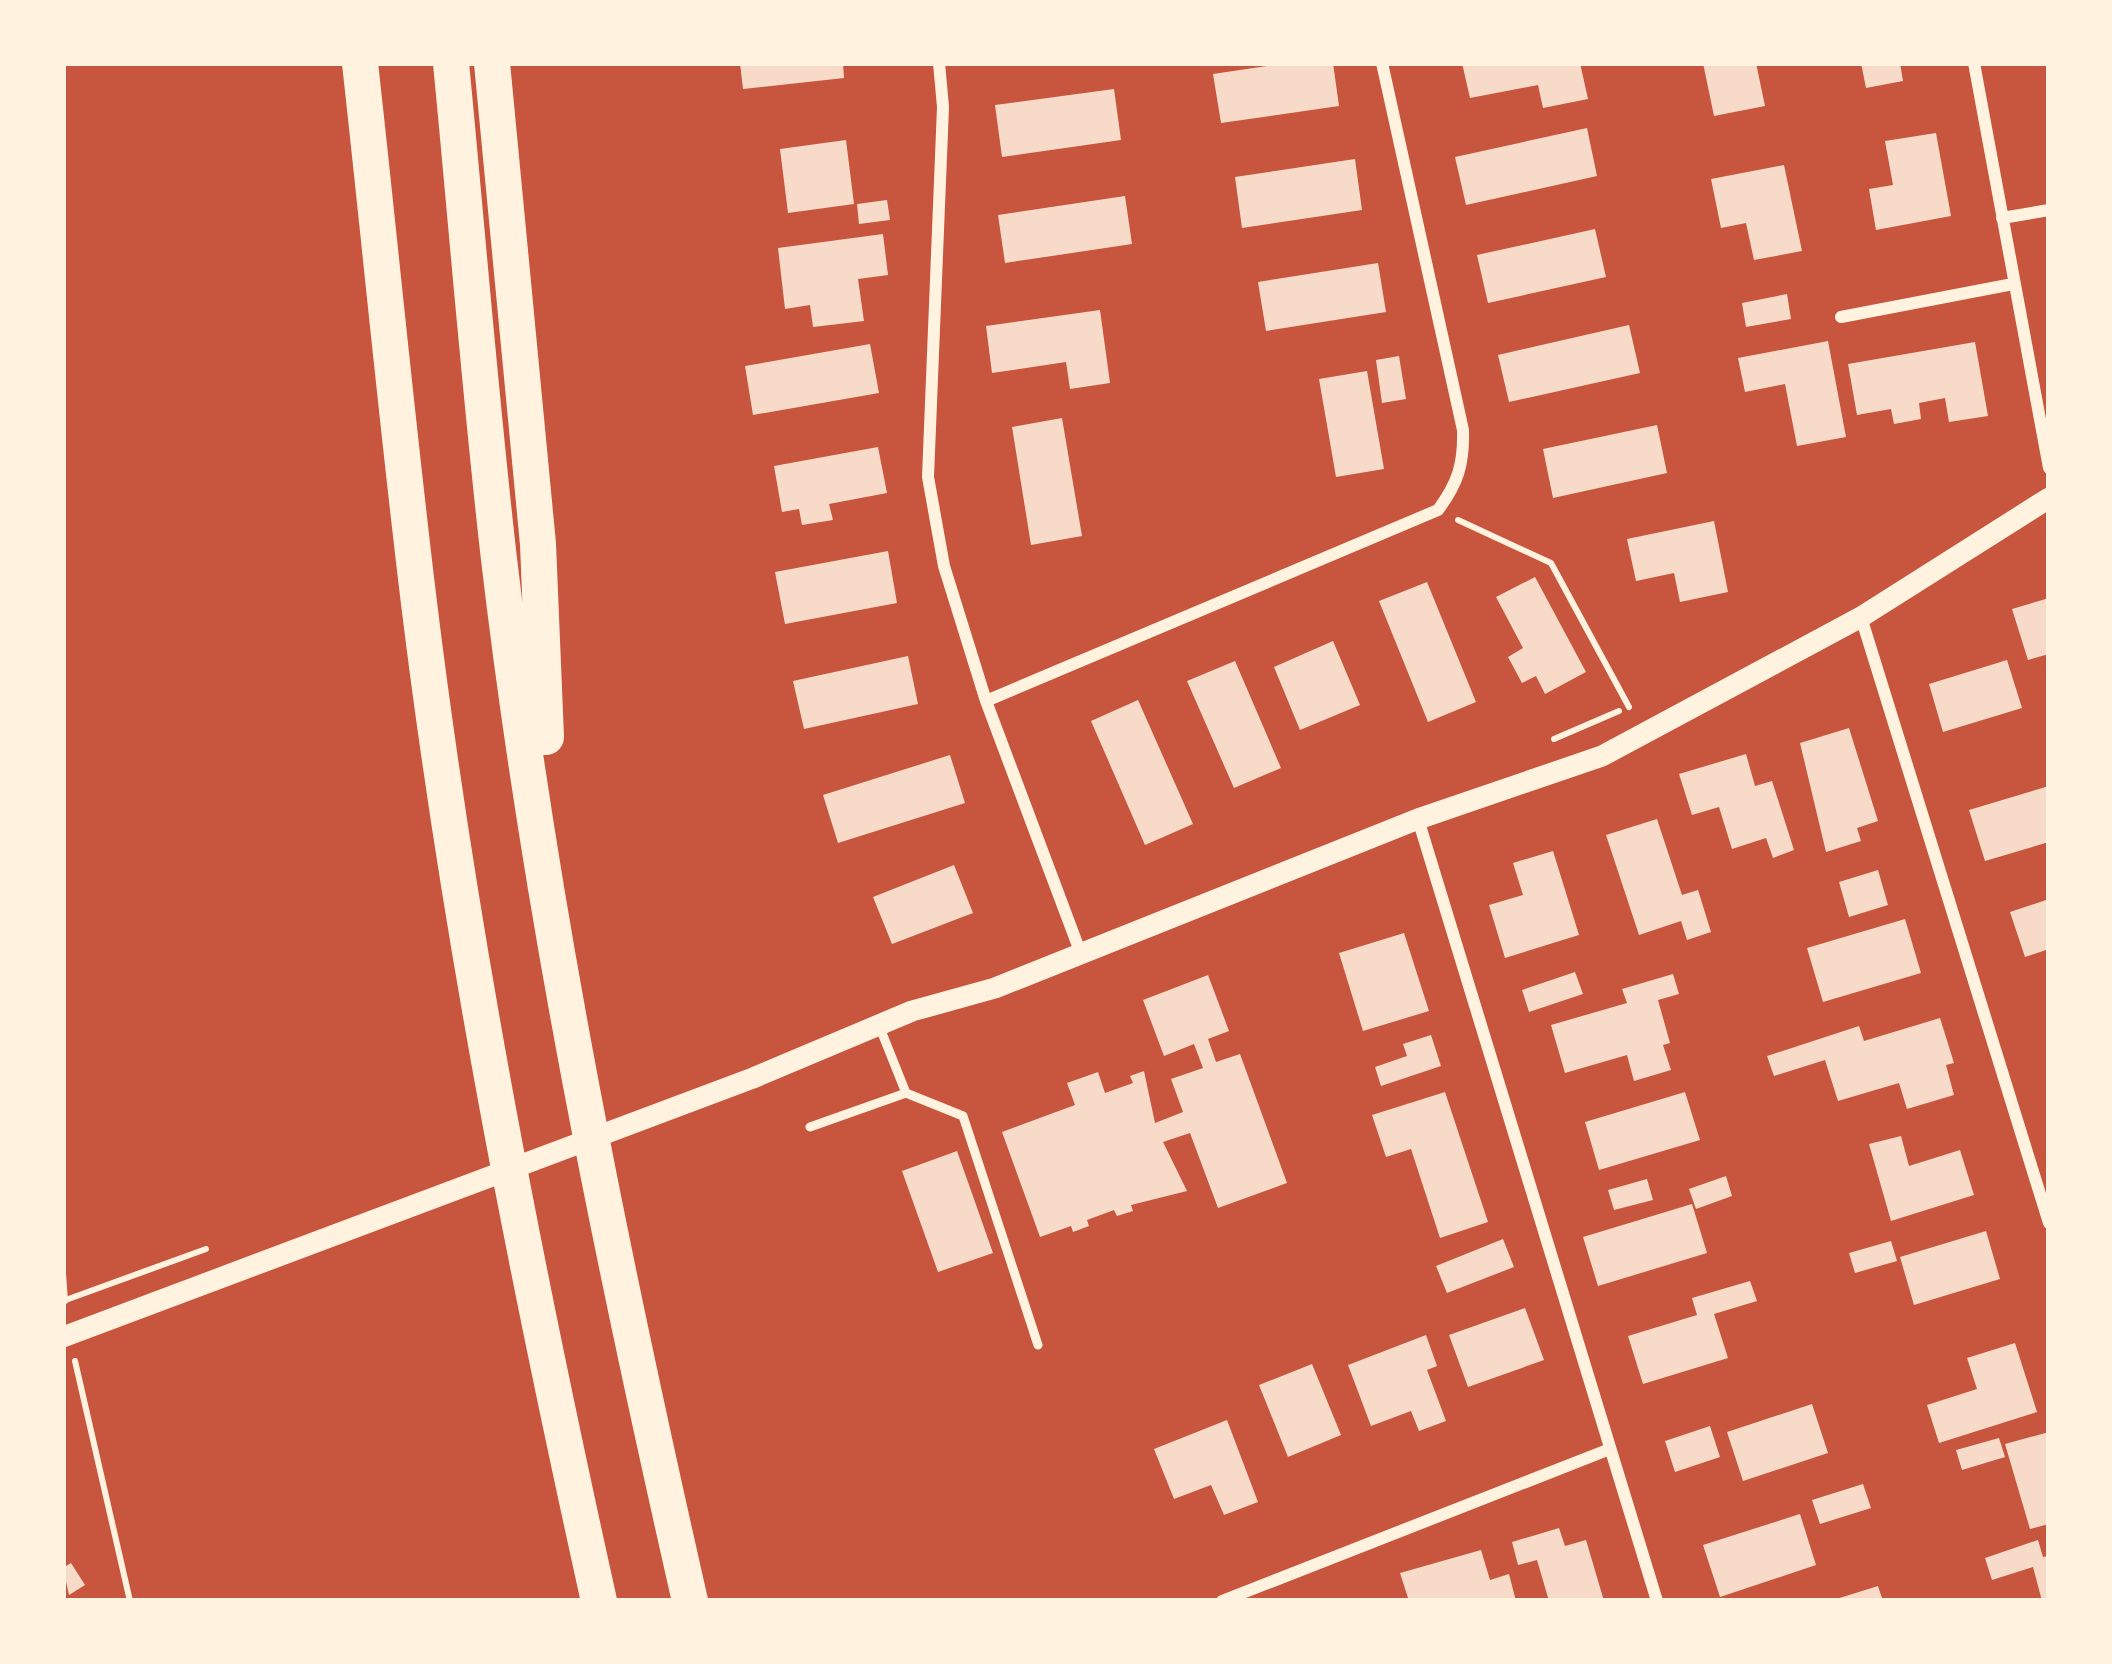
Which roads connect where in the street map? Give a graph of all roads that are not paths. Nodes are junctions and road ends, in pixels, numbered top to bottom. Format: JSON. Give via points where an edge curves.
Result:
{"nodes":[{"id":1,"x":360,"y":63,"type":"edge"},
{"id":2,"x":451,"y":63,"type":"edge"},
{"id":3,"x":492,"y":63,"type":"edge"},
{"id":4,"x":939,"y":63,"type":"edge"},
{"id":5,"x":1382,"y":63,"type":"edge"},
{"id":6,"x":1974,"y":63,"type":"edge"},
{"id":7,"x":2049,"y":210,"type":"edge"},
{"id":8,"x":2002,"y":218,"type":"junction"},
{"id":9,"x":2013,"y":284,"type":"junction"},
{"id":10,"x":1841,"y":317,"type":"dead end"},
{"id":11,"x":2049,"y":468,"type":"edge"},
{"id":12,"x":2049,"y":499,"type":"edge"},
{"id":13,"x":1862,"y":616,"type":"junction"},
{"id":14,"x":986,"y":701,"type":"junction"},
{"id":15,"x":1418,"y":819,"type":"junction"},
{"id":16,"x":554,"y":921,"type":"junction"},
{"id":17,"x":1081,"y":954,"type":"junction"},
{"id":18,"x":878,"y":1024,"type":"junction"},
{"id":19,"x":906,"y":1093,"type":"junction"},
{"id":20,"x":810,"y":1126,"type":"dead end"},
{"id":21,"x":2049,"y":1222,"type":"edge"},
{"id":22,"x":66,"y":1336,"type":"edge"},
{"id":23,"x":1037,"y":1346,"type":"dead end"},
{"id":24,"x":1610,"y":1449,"type":"junction"},
{"id":25,"x":599,"y":1601,"type":"edge"},
{"id":26,"x":690,"y":1601,"type":"edge"},
{"id":27,"x":1222,"y":1601,"type":"edge"},
{"id":28,"x":1657,"y":1601,"type":"edge"}],
"edges":[{"from":1,"to":25,"type":"highway","via":[[423,630],[489,1053]]},
{"from":2,"to":16,"type":"highway","via":[[500,562]]},
{"from":3,"to":16,"type":"highway","via":[[538,544]]},
{"from":4,"to":14,"type":"street","via":[[928,477],[944,566]]},
{"from":5,"to":14,"type":"street","via":[[1463,430],[1464,461],[1438,511]]},
{"from":6,"to":8,"type":"street"},
{"from":7,"to":8,"type":"street"},
{"from":8,"to":9,"type":"street"},
{"from":9,"to":10,"type":"street"},
{"from":9,"to":11,"type":"street"},
{"from":12,"to":13,"type":"street"},
{"from":13,"to":15,"type":"street","via":[[1602,756]]},
{"from":13,"to":21,"type":"street"},
{"from":14,"to":17,"type":"street"},
{"from":15,"to":17,"type":"street"},
{"from":15,"to":24,"type":"street"},
{"from":16,"to":26,"type":"highway"},
{"from":17,"to":18,"type":"street"},
{"from":18,"to":19,"type":"lane"},
{"from":18,"to":22,"type":"street"},
{"from":19,"to":20,"type":"lane"},
{"from":19,"to":23,"type":"lane","via":[[962,1116]]},
{"from":24,"to":27,"type":"street"},
{"from":24,"to":28,"type":"street"}]}
